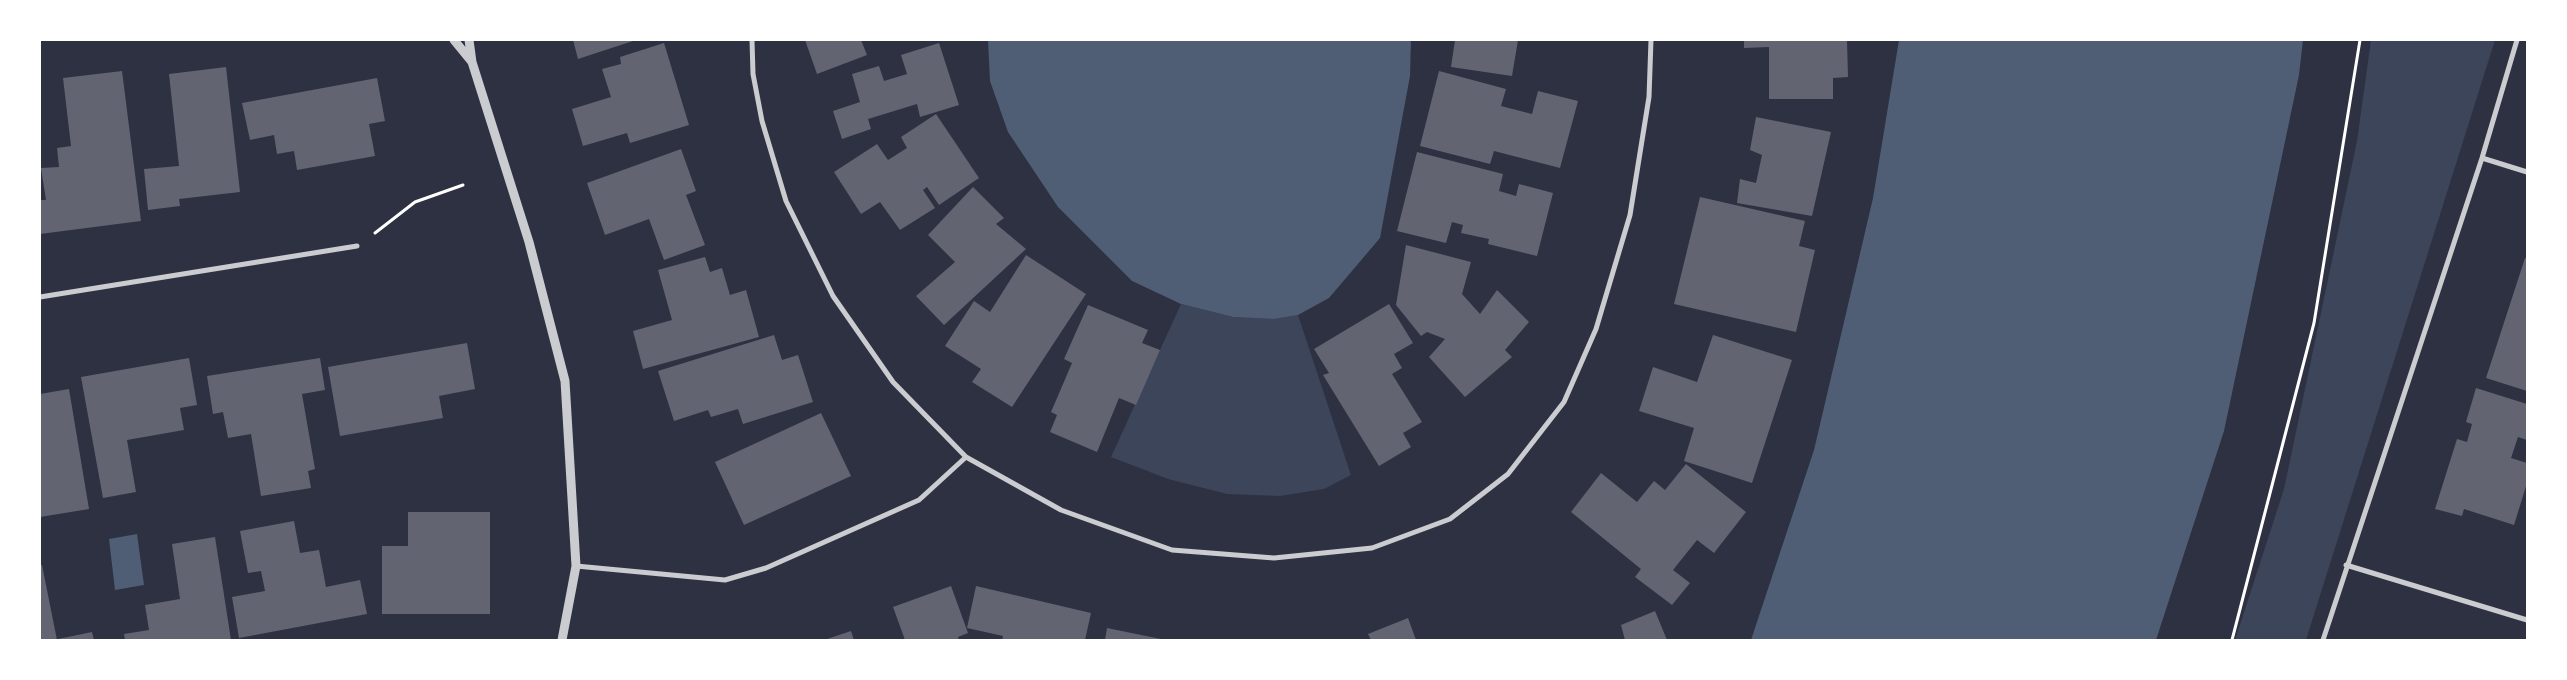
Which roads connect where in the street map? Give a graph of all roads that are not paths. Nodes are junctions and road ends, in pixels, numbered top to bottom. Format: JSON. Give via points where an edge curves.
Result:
{"nodes":[{"id":1,"x":454,"y":40,"type":"edge"},
{"id":2,"x":469,"y":40,"type":"edge"},
{"id":3,"x":752,"y":40,"type":"edge"},
{"id":4,"x":1651,"y":40,"type":"edge"},
{"id":5,"x":2517,"y":40,"type":"edge"},
{"id":6,"x":472,"y":62,"type":"junction"},
{"id":7,"x":2482,"y":158,"type":"junction"},
{"id":8,"x":2527,"y":172,"type":"edge"},
{"id":9,"x":357,"y":246,"type":"road end"},
{"id":10,"x":40,"y":297,"type":"edge"},
{"id":11,"x":966,"y":457,"type":"junction"},
{"id":12,"x":2346,"y":565,"type":"junction"},
{"id":13,"x":576,"y":566,"type":"junction"},
{"id":14,"x":2527,"y":620,"type":"edge"},
{"id":15,"x":562,"y":640,"type":"edge"},
{"id":16,"x":2323,"y":640,"type":"edge"}],
"edges":[{"from":1,"to":6,"type":"street"},
{"from":2,"to":6,"type":"street"},
{"from":3,"to":11,"type":"street","via":[[753,74],[762,121],[786,201],[833,296],[893,382]]},
{"from":4,"to":11,"type":"street","via":[[1649,97],[1630,215],[1596,330],[1564,402],[1508,474],[1450,519],[1372,548],[1274,558],[1172,550],[1061,510]]},
{"from":5,"to":7,"type":"street"},
{"from":6,"to":13,"type":"street","via":[[530,242],[565,381]]},
{"from":7,"to":8,"type":"street"},
{"from":7,"to":12,"type":"street"},
{"from":9,"to":10,"type":"street"},
{"from":11,"to":13,"type":"street","via":[[919,500],[766,568],[726,580]]},
{"from":12,"to":14,"type":"street"},
{"from":12,"to":16,"type":"street"},
{"from":13,"to":15,"type":"street"}]}
